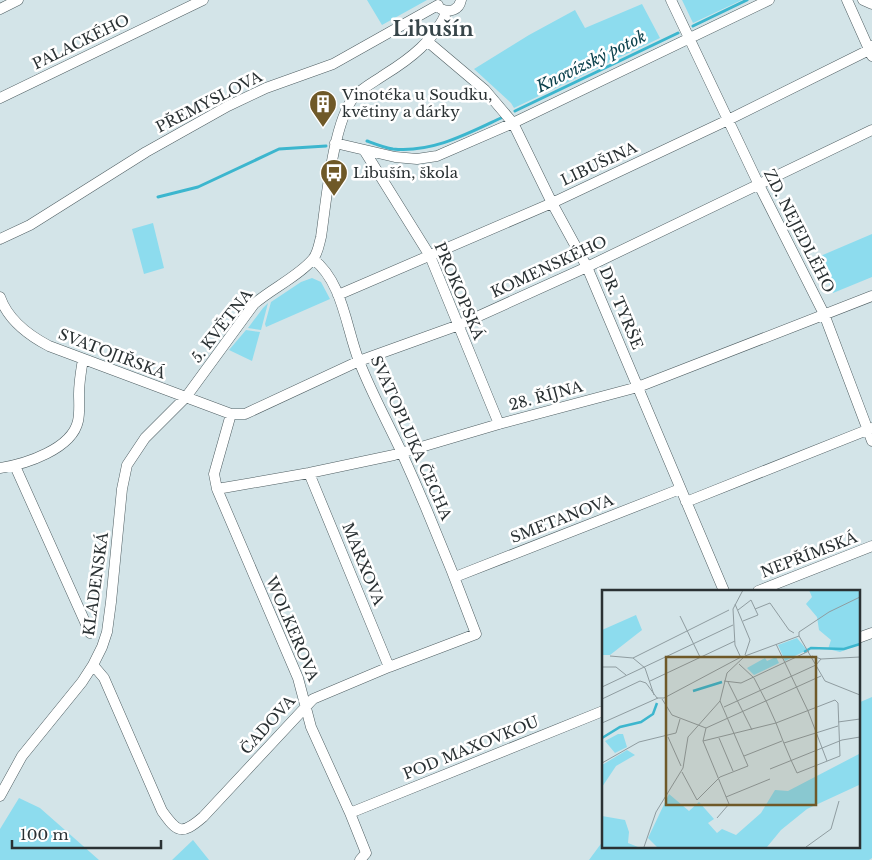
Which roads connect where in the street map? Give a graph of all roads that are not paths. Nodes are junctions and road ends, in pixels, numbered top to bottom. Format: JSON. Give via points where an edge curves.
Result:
{"nodes":[{"id":1,"x":18,"y":0,"type":"edge"},
{"id":2,"x":461,"y":0,"type":"edge"},
{"id":3,"x":672,"y":0,"type":"edge"},
{"id":4,"x":769,"y":0,"type":"edge"},
{"id":5,"x":847,"y":0,"type":"edge"},
{"id":6,"x":863,"y":0,"type":"edge"},
{"id":7,"x":200,"y":1,"type":"edge"},
{"id":8,"x":872,"y":4,"type":"edge"},
{"id":9,"x":440,"y":5,"type":"edge"},
{"id":10,"x":0,"y":9,"type":"edge"},
{"id":11,"x":690,"y":38,"type":"junction"},
{"id":12,"x":427,"y":41,"type":"junction"},
{"id":13,"x":871,"y":51,"type":"edge"},
{"id":14,"x":0,"y":98,"type":"edge"},
{"id":15,"x":728,"y":120,"type":"junction"},
{"id":16,"x":513,"y":124,"type":"junction"},
{"id":17,"x":872,"y":130,"type":"edge"},
{"id":18,"x":335,"y":143,"type":"junction"},
{"id":19,"x":364,"y":150,"type":"junction"},
{"id":20,"x":759,"y":184,"type":"junction"},
{"id":21,"x":552,"y":203,"type":"junction"},
{"id":22,"x":0,"y":239,"type":"edge"},
{"id":23,"x":430,"y":256,"type":"junction"},
{"id":24,"x":312,"y":259,"type":"junction"},
{"id":25,"x":588,"y":267,"type":"junction"},
{"id":26,"x":338,"y":295,"type":"junction"},
{"id":27,"x":872,"y":296,"type":"edge"},
{"id":28,"x":0,"y":297,"type":"edge"},
{"id":29,"x":824,"y":314,"type":"junction"},
{"id":30,"x":459,"y":325,"type":"junction"},
{"id":31,"x":83,"y":359,"type":"junction"},
{"id":32,"x":359,"y":362,"type":"junction"},
{"id":33,"x":638,"y":387,"type":"junction"},
{"id":34,"x":186,"y":397,"type":"junction"},
{"id":35,"x":231,"y":414,"type":"junction"},
{"id":36,"x":499,"y":424,"type":"junction"},
{"id":37,"x":870,"y":429,"type":"edge"},
{"id":38,"x":872,"y":441,"type":"edge"},
{"id":39,"x":402,"y":452,"type":"junction"},
{"id":40,"x":15,"y":466,"type":"junction"},
{"id":41,"x":0,"y":468,"type":"edge"},
{"id":42,"x":309,"y":473,"type":"junction"},
{"id":43,"x":217,"y":489,"type":"junction"},
{"id":44,"x":680,"y":489,"type":"junction"},
{"id":45,"x":686,"y":502,"type":"junction"},
{"id":46,"x":872,"y":546,"type":"edge"},
{"id":47,"x":455,"y":577,"type":"junction"},
{"id":48,"x":724,"y":590,"type":"edge"},
{"id":49,"x":761,"y":590,"type":"edge"},
{"id":50,"x":90,"y":633,"type":"dead end"},
{"id":51,"x":872,"y":633,"type":"edge"},
{"id":52,"x":476,"y":634,"type":"joint"},
{"id":53,"x":860,"y":637,"type":"edge"},
{"id":54,"x":93,"y":665,"type":"junction"},
{"id":55,"x":388,"y":667,"type":"junction"},
{"id":56,"x":305,"y":707,"type":"junction"},
{"id":57,"x":602,"y":711,"type":"edge"},
{"id":58,"x":0,"y":796,"type":"edge"},
{"id":59,"x":350,"y":813,"type":"junction"},
{"id":60,"x":363,"y":857,"type":"edge"}],
"edges":[{"from":1,"to":10,"type":"street"},
{"from":2,"to":9,"type":"street","name":"PŘEMYSLOVA","via":[[457,8]]},
{"from":3,"to":11,"type":"street","name":"ZD. NEJEDLÉHO"},
{"from":4,"to":11,"type":"street"},
{"from":5,"to":13,"type":"street"},
{"from":6,"to":8,"type":"street"},
{"from":7,"to":14,"type":"street","name":"PALACKÉHO"},
{"from":9,"to":12,"type":"street","via":[[442,22]]},
{"from":9,"to":22,"type":"street","name":"PŘEMYSLOVA","via":[[333,64],[266,88],[228,106],[146,152],[30,225]]},
{"from":11,"to":15,"type":"street","name":"ZD. NEJEDLÉHO"},
{"from":11,"to":16,"type":"street"},
{"from":12,"to":16,"type":"street","name":"DR. TYRŠE","via":[[485,90]]},
{"from":12,"to":18,"type":"street","via":[[406,62],[354,97]]},
{"from":13,"to":15,"type":"street","name":"LIBUŠINA"},
{"from":15,"to":20,"type":"street","name":"ZD. NEJEDLÉHO"},
{"from":15,"to":21,"type":"street","name":"LIBUŠINA"},
{"from":16,"to":19,"type":"street","via":[[437,156],[417,160]]},
{"from":16,"to":21,"type":"street","name":"DR. TYRŠE"},
{"from":17,"to":20,"type":"street","name":"KOMENSKÉHO"},
{"from":18,"to":19,"type":"street"},
{"from":18,"to":24,"type":"street","via":[[320,237]]},
{"from":19,"to":23,"type":"street","name":"PROKOPSKÁ"},
{"from":20,"to":25,"type":"street","name":"KOMENSKÉHO"},
{"from":20,"to":29,"type":"street","name":"ZD. NEJEDLÉHO"},
{"from":21,"to":23,"type":"street","name":"LIBUŠINA"},
{"from":21,"to":25,"type":"street","name":"DR. TYRŠE"},
{"from":23,"to":26,"type":"street","name":"LIBUŠINA"},
{"from":23,"to":30,"type":"street","name":"PROKOPSKÁ"},
{"from":24,"to":26,"type":"street","name":"SVATOPLUKA ČECHA","via":[[320,264]]},
{"from":24,"to":34,"type":"street","name":"5. KVĚTNA","via":[[254,304]]},
{"from":25,"to":30,"type":"street","name":"KOMENSKÉHO"},
{"from":25,"to":33,"type":"street","name":"DR. TYRŠE"},
{"from":26,"to":32,"type":"street","name":"SVATOPLUKA ČECHA"},
{"from":27,"to":29,"type":"street","name":"28. ŘÍJNA"},
{"from":28,"to":31,"type":"street","name":"SVATOJIŘSKÁ","via":[[25,331],[49,346]]},
{"from":29,"to":33,"type":"street","name":"28. ŘÍJNA"},
{"from":29,"to":37,"type":"street","name":"ZD. NEJEDLÉHO"},
{"from":30,"to":32,"type":"street","name":"KOMENSKÉHO"},
{"from":30,"to":36,"type":"street","name":"PROKOPSKÁ"},
{"from":31,"to":34,"type":"street","name":"SVATOJIŘSKÁ"},
{"from":31,"to":40,"type":"street","via":[[78,420],[70,437],[47,453]]},
{"from":32,"to":35,"type":"street","name":"KOMENSKÉHO","via":[[245,414]]},
{"from":32,"to":39,"type":"street","name":"SVATOPLUKA ČECHA"},
{"from":33,"to":36,"type":"street","name":"28. ŘÍJNA"},
{"from":33,"to":44,"type":"street","name":"DR. TYRŠE"},
{"from":34,"to":35,"type":"street","name":"SVATOJIŘSKÁ"},
{"from":34,"to":54,"type":"street","name":"KLADENSKÁ","via":[[145,438],[127,465],[107,632]]},
{"from":35,"to":43,"type":"street","name":"WOLKEROVA","via":[[214,474]]},
{"from":36,"to":39,"type":"street","name":"28. ŘÍJNA"},
{"from":37,"to":38,"type":"street","name":"ZD. NEJEDLÉHO"},
{"from":37,"to":45,"type":"street"},
{"from":39,"to":42,"type":"street","name":"28. ŘÍJNA"},
{"from":39,"to":47,"type":"street","name":"SVATOPLUKA ČECHA"},
{"from":40,"to":41,"type":"street"},
{"from":40,"to":50,"type":"street"},
{"from":42,"to":43,"type":"street","name":"28. ŘÍJNA"},
{"from":42,"to":55,"type":"street","name":"MARXOVA"},
{"from":43,"to":56,"type":"street","name":"WOLKEROVA","via":[[298,678]]},
{"from":44,"to":45,"type":"street","name":"DR. TYRŠE"},
{"from":44,"to":47,"type":"street","name":"SMETANOVA"},
{"from":45,"to":48,"type":"street","name":"DR. TYRŠE"},
{"from":46,"to":49,"type":"street","name":"NEPŘÍMSKÁ"},
{"from":47,"to":52,"type":"street","name":"SVATOPLUKA ČECHA"},
{"from":51,"to":53,"type":"street"},
{"from":52,"to":55,"type":"street","name":"ČADOVA"},
{"from":54,"to":56,"type":"street","name":"ČADOVA","via":[[104,678],[162,811],[173,827],[183,829],[193,826],[203,817]]},
{"from":54,"to":58,"type":"street","name":"KLADENSKÁ","via":[[22,756]]},
{"from":55,"to":56,"type":"street","name":"ČADOVA","via":[[313,699]]},
{"from":56,"to":59,"type":"street","name":"WOLKEROVA"},
{"from":57,"to":59,"type":"street","name":"POD MAXOVKOU"},
{"from":59,"to":60,"type":"street","name":"WOLKEROVA"}]}
